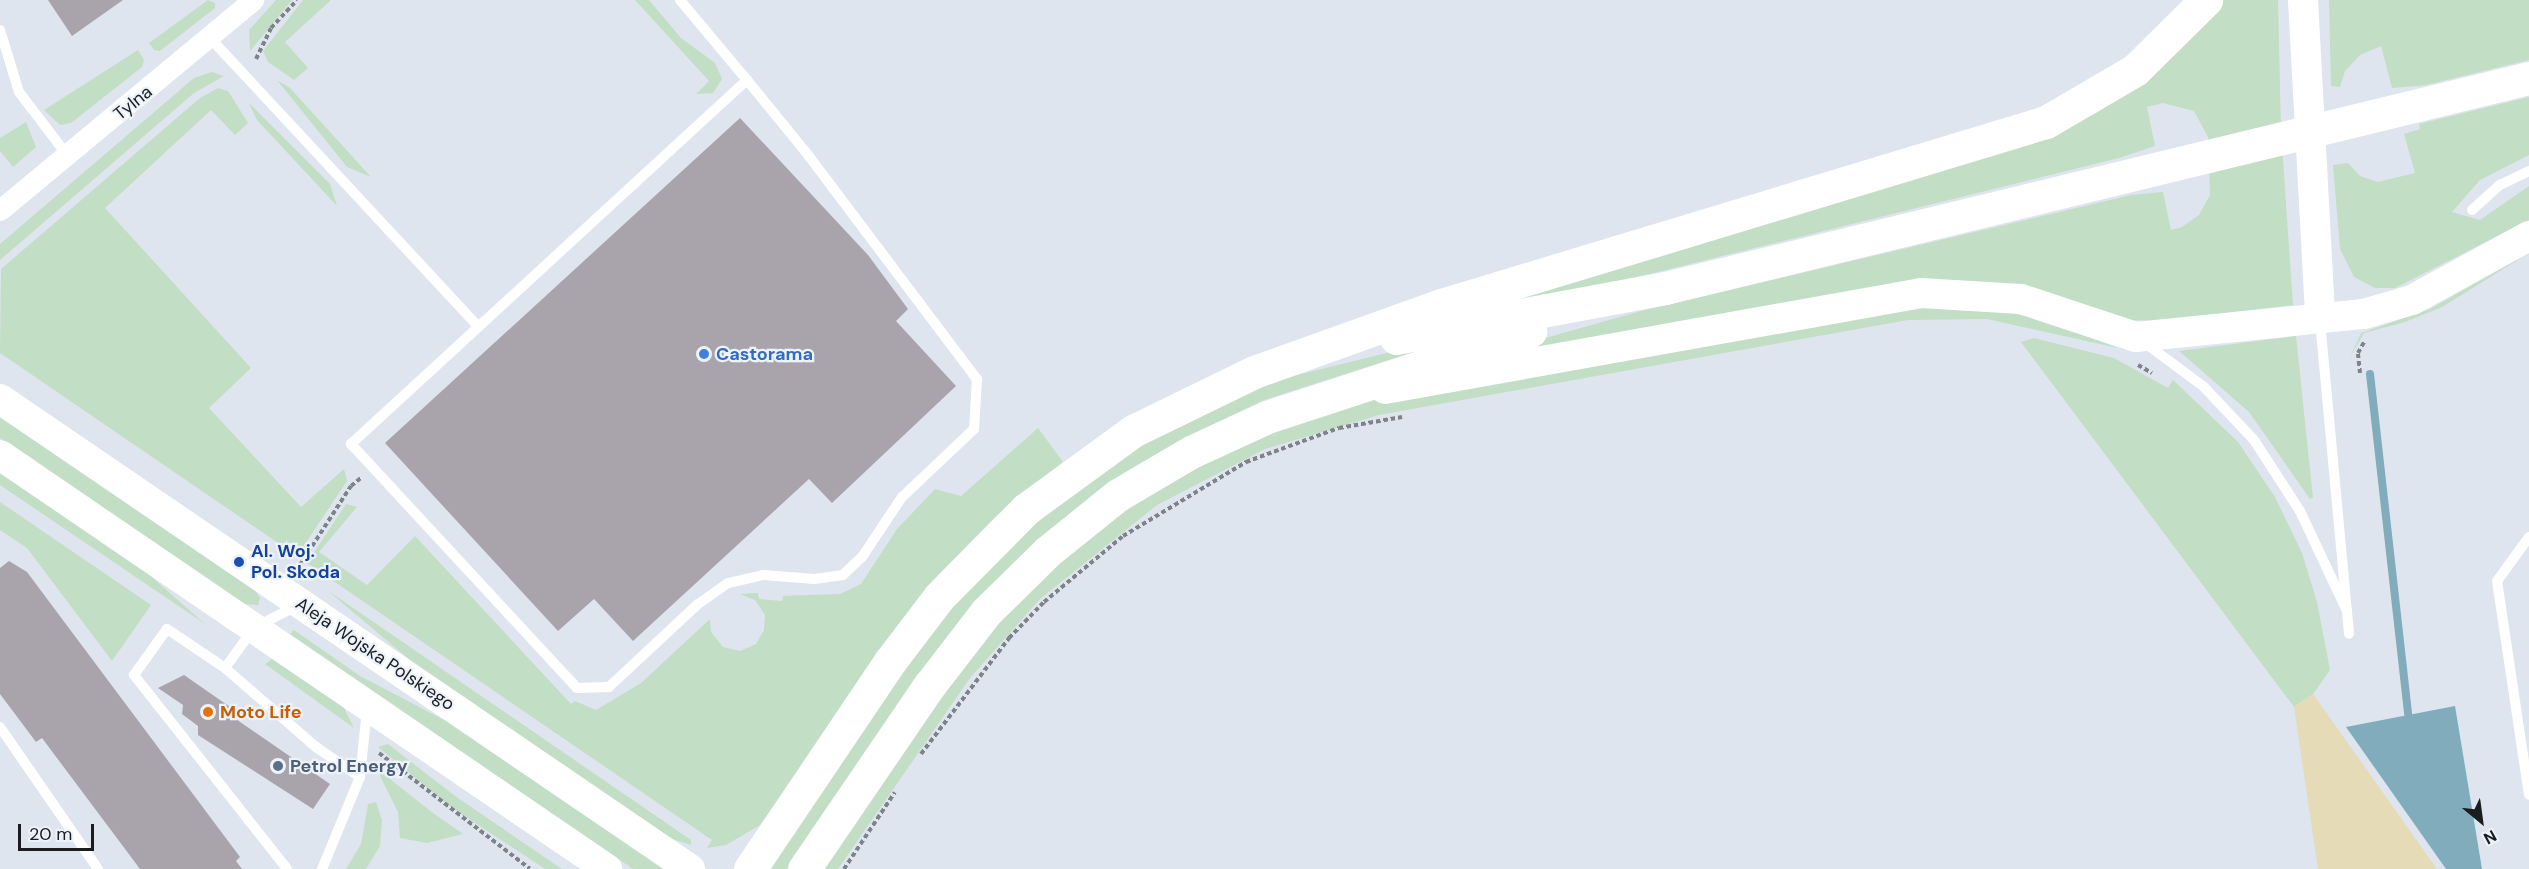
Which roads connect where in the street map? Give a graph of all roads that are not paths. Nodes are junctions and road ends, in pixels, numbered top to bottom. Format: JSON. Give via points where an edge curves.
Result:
{"nodes":[{"id":1,"x":253,"y":0,"type":"edge"},
{"id":2,"x":680,"y":0,"type":"edge"},
{"id":3,"x":2206,"y":0,"type":"edge"},
{"id":4,"x":2303,"y":0,"type":"edge"},
{"id":5,"x":0,"y":30,"type":"edge"},
{"id":6,"x":211,"y":39,"type":"junction"},
{"id":7,"x":2529,"y":78,"type":"edge"},
{"id":8,"x":747,"y":80,"type":"junction"},
{"id":9,"x":68,"y":156,"type":"junction"},
{"id":10,"x":2529,"y":171,"type":"edge"},
{"id":11,"x":4,"y":210,"type":"edge"},
{"id":12,"x":2472,"y":210,"type":"dead end"},
{"id":13,"x":2529,"y":236,"type":"edge"},
{"id":14,"x":1665,"y":288,"type":"junction"},
{"id":15,"x":2320,"y":317,"type":"junction"},
{"id":16,"x":479,"y":327,"type":"junction"},
{"id":17,"x":2132,"y":348,"type":"junction"},
{"id":18,"x":1297,"y":356,"type":"junction"},
{"id":19,"x":0,"y":399,"type":"edge"},
{"id":20,"x":1305,"y":402,"type":"junction"},
{"id":21,"x":0,"y":455,"type":"edge"},
{"id":22,"x":2529,"y":537,"type":"edge"},
{"id":23,"x":300,"y":604,"type":"junction"},
{"id":24,"x":2347,"y":611,"type":"junction"},
{"id":25,"x":254,"y":628,"type":"junction"},
{"id":26,"x":2349,"y":634,"type":"dead end"},
{"id":27,"x":225,"y":668,"type":"junction"},
{"id":28,"x":368,"y":705,"type":"junction"},
{"id":29,"x":0,"y":727,"type":"edge"},
{"id":30,"x":360,"y":777,"type":"junction"},
{"id":31,"x":2529,"y":795,"type":"edge"},
{"id":32,"x":569,"y":842,"type":"junction"},
{"id":33,"x":98,"y":869,"type":"edge"},
{"id":34,"x":287,"y":869,"type":"edge"},
{"id":35,"x":322,"y":869,"type":"edge"},
{"id":36,"x":589,"y":869,"type":"edge"},
{"id":37,"x":607,"y":869,"type":"edge"},
{"id":38,"x":690,"y":869,"type":"edge"},
{"id":39,"x":750,"y":869,"type":"edge"},
{"id":40,"x":804,"y":869,"type":"edge"}],
"edges":[{"from":1,"to":6,"type":"street","name":"Tylna"},
{"from":2,"to":8,"type":"lane"},
{"from":3,"to":18,"type":"main road","via":[[2134,70],[2046,122],[1522,279]]},
{"from":4,"to":15,"type":"street"},
{"from":5,"to":9,"type":"lane","via":[[19,92]]},
{"from":6,"to":9,"type":"street","name":"Tylna"},
{"from":6,"to":16,"type":"lane"},
{"from":7,"to":14,"type":"main road"},
{"from":8,"to":16,"type":"lane"},
{"from":8,"to":16,"type":"lane","via":[[977,379],[974,429],[902,497],[853,568],[830,579],[762,575],[728,584],[698,604],[609,687],[577,688],[351,444]]},
{"from":9,"to":11,"type":"street","name":"Tylna"},
{"from":10,"to":12,"type":"lane","via":[[2500,185]]},
{"from":13,"to":15,"type":"street","via":[[2412,300],[2364,314]]},
{"from":14,"to":18,"type":"main road"},
{"from":14,"to":20,"type":"main road"},
{"from":15,"to":17,"type":"street"},
{"from":15,"to":24,"type":"lane"},
{"from":17,"to":20,"type":"street","via":[[2021,299],[1921,293]]},
{"from":17,"to":24,"type":"lane","via":[[2203,386],[2254,441],[2300,511]]},
{"from":18,"to":39,"type":"main road","via":[[1213,389],[1133,431],[1060,481],[995,537],[914,628]]},
{"from":19,"to":23,"type":"street","name":"Aleja Wojska Polskiego"},
{"from":20,"to":40,"type":"main road","via":[[1229,433],[1154,472],[1047,552],[956,649]]},
{"from":21,"to":25,"type":"street"},
{"from":22,"to":31,"type":"lane","via":[[2497,581]]},
{"from":23,"to":25,"type":"lane"},
{"from":23,"to":38,"type":"street","name":"Aleja Wojska Polskiego"},
{"from":24,"to":26,"type":"lane"},
{"from":25,"to":27,"type":"lane"},
{"from":25,"to":28,"type":"street"},
{"from":27,"to":30,"type":"lane","via":[[316,747]]},
{"from":27,"to":34,"type":"lane","via":[[167,629],[134,675]]},
{"from":28,"to":30,"type":"lane"},
{"from":28,"to":32,"type":"street"},
{"from":29,"to":33,"type":"lane"},
{"from":30,"to":35,"type":"lane"},
{"from":32,"to":36,"type":"street"},
{"from":32,"to":37,"type":"street"}]}
